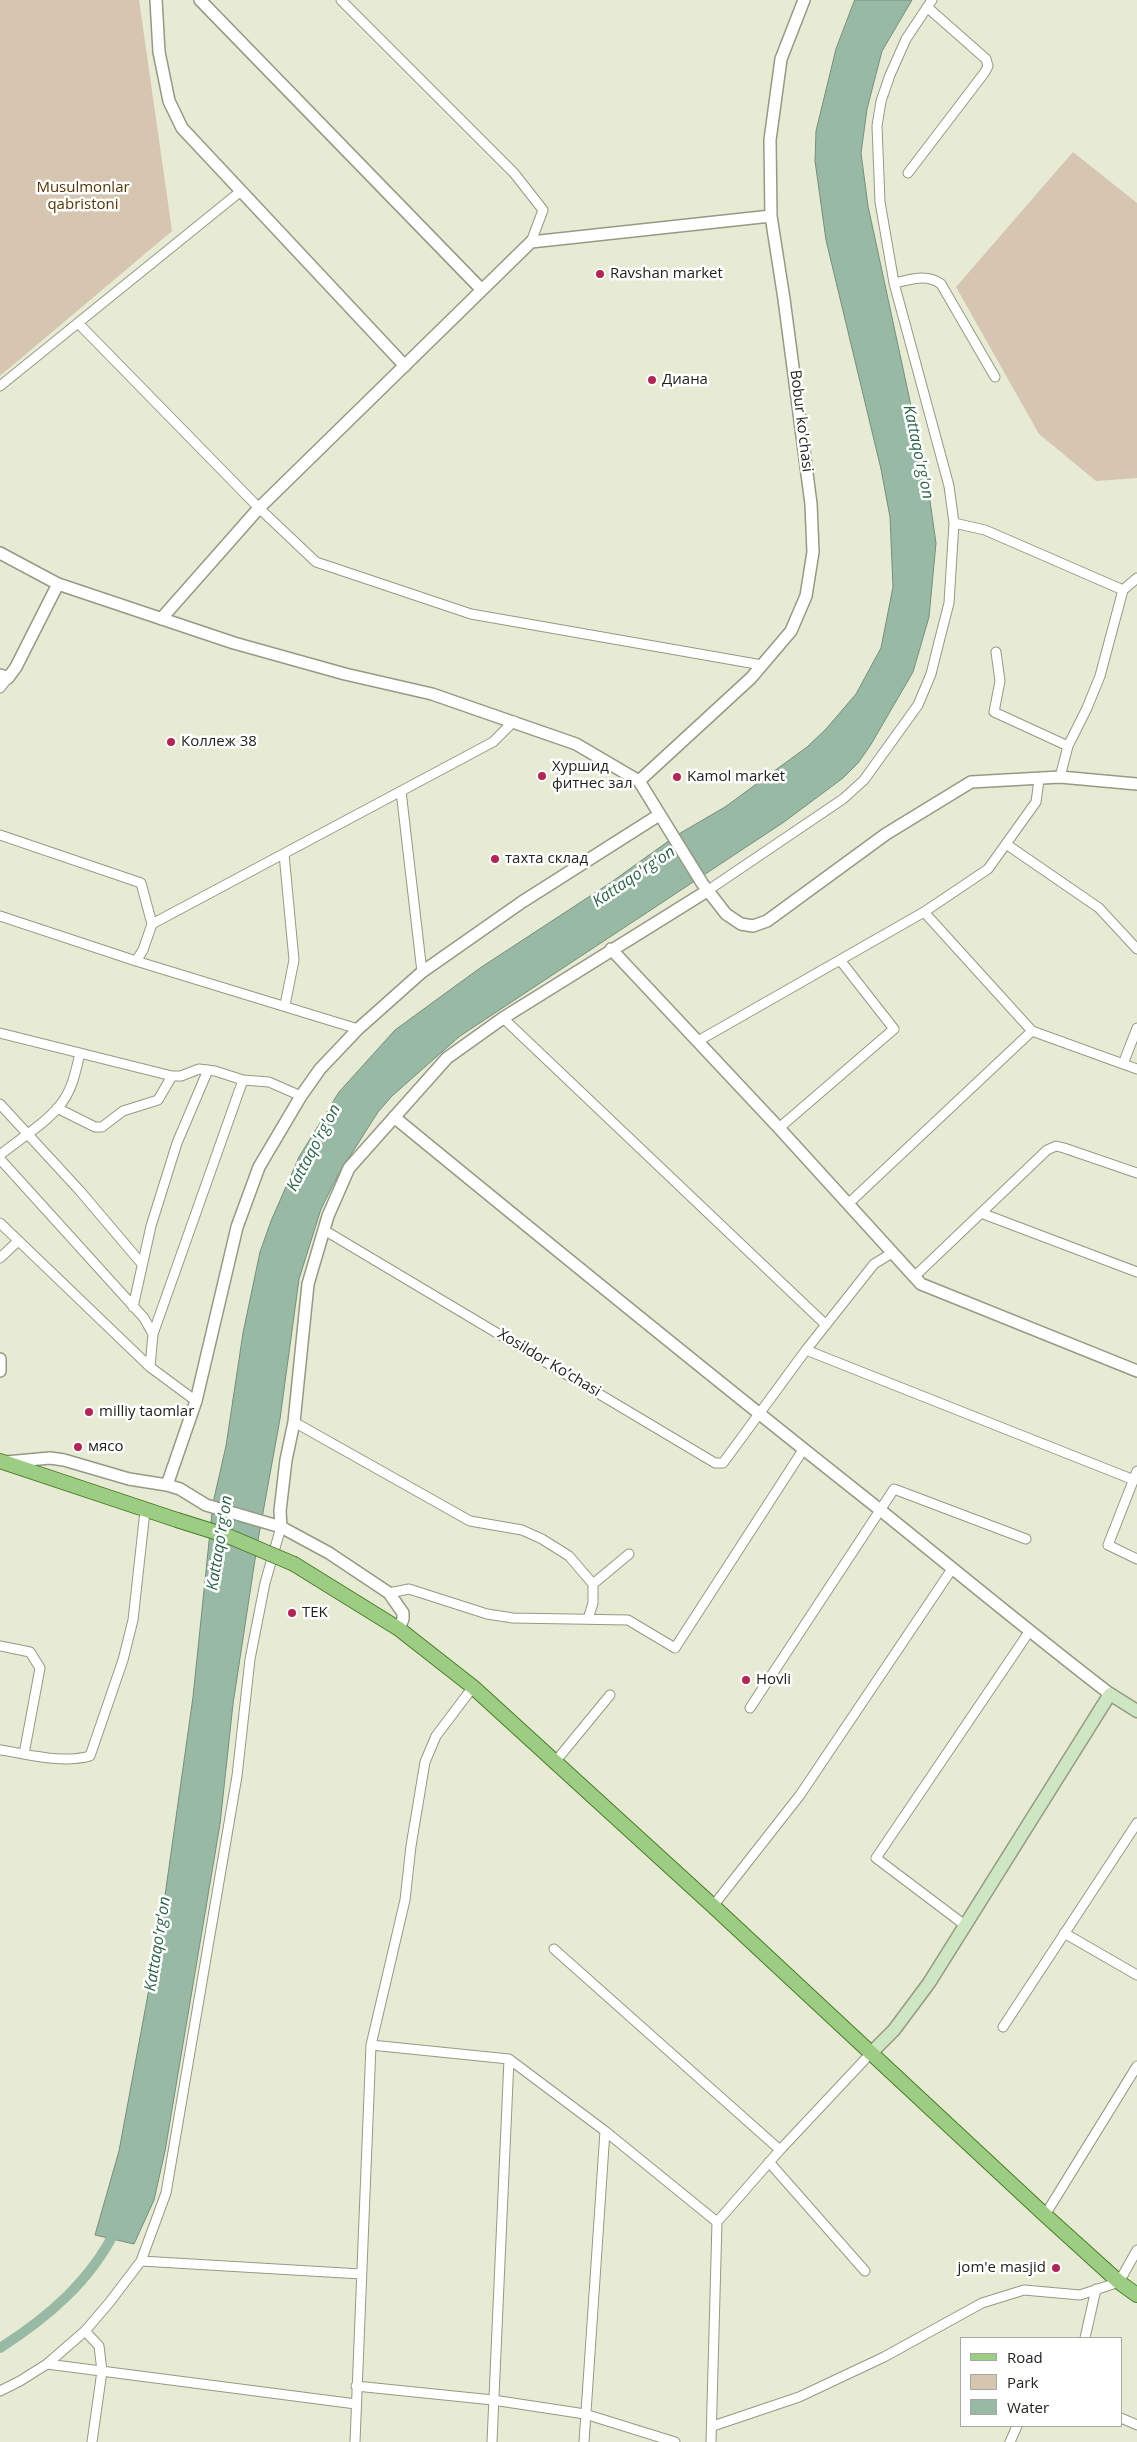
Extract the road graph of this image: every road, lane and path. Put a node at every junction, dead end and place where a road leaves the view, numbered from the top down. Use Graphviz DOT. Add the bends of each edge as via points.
graph roads {
  1 [pos="156,0"];
  2 [pos="200,0"];
  3 [pos="341,0"];
  4 [pos="804,0"];
  5 [pos="930,4"];
  6 [pos="908,173"];
  7 [pos="241,191"];
  8 [pos="771,216"];
  9 [pos="531,242"];
  10 [pos="894,283"];
  11 [pos="482,290"];
  12 [pos="78,324"];
  13 [pos="405,366"];
  14 [pos="995,377"];
  15 [pos="0,386"];
  16 [pos="259,508"];
  17 [pos="954,523"];
  18 [pos="0,554"];
  19 [pos="1137,578"];
  20 [pos="58,584"];
  21 [pos="1123,590"];
  22 [pos="162,619"];
  23 [pos="996,652"];
  24 [pos="762,665"];
  25 [pos="4,676"];
  26 [pos="0,688"];
  27 [pos="514,721"];
  28 [pos="1068,746"];
  29 [pos="1060,777"];
  30 [pos="1040,780"];
  31 [pos="638,781"];
  32 [pos="1137,784"];
  33 [pos="401,791"];
  34 [pos="659,815"];
  35 [pos="0,835"];
  36 [pos="1006,844"];
  37 [pos="284,854"];
  38 [pos="704,887"];
  39 [pos="924,912"];
  40 [pos="0,916"];
  41 [pos="152,924"];
  42 [pos="611,949"];
  43 [pos="1137,949"];
  44 [pos="840,960"];
  45 [pos="136,961"];
  46 [pos="422,972"];
  47 [pos="285,1005"];
  48 [pos="503,1018"];
  49 [pos="1137,1028"];
  50 [pos="358,1029"];
  51 [pos="1032,1031"];
  52 [pos="0,1033"];
  53 [pos="698,1041"];
  54 [pos="80,1053"];
  55 [pos="1123,1064"];
  56 [pos="1137,1069"];
  57 [pos="208,1070"];
  58 [pos="172,1076"];
  59 [pos="243,1080"];
  60 [pos="301,1096"];
  61 [pos="0,1104"];
  62 [pos="57,1108"];
  63 [pos="394,1117"];
  64 [pos="779,1128"];
  65 [pos="26,1133"];
  66 [pos="0,1155"];
  67 [pos="0,1159"];
  68 [pos="1137,1174"];
  69 [pos="848,1204"];
  70 [pos="981,1213"];
  71 [pos="0,1223"];
  72 [pos="324,1230"];
  73 [pos="17,1242"];
  74 [pos="892,1252"];
  75 [pos="0,1258"];
  76 [pos="142,1264"];
  77 [pos="1137,1272"];
  78 [pos="914,1277"];
  79 [pos="133,1307"];
  80 [pos="826,1325"];
  81 [pos="153,1334"];
  82 [pos="806,1350"];
  83 [pos="0,1359"];
  84 [pos="150,1367"];
  85 [pos="0,1371"];
  86 [pos="1137,1371"];
  87 [pos="196,1401"];
  88 [pos="760,1416"];
  89 [pos="294,1422"];
  90 [pos="804,1450"];
  91 [pos="2,1461"];
  92 [pos="1135,1476"];
  93 [pos="167,1485"];
  94 [pos="145,1511"];
  95 [pos="881,1511"];
  96 [pos="276,1525"];
  97 [pos="1026,1539"];
  98 [pos="629,1554"];
  99 [pos="1137,1559"];
  100 [pos="952,1569"];
  101 [pos="593,1584"];
  102 [pos="390,1593"];
  103 [pos="588,1618"];
  104 [pos="398,1629"];
  105 [pos="1029,1632"];
  106 [pos="0,1646"];
  107 [pos="473,1687"];
  108 [pos="610,1694"];
  109 [pos="1110,1694"];
  110 [pos="750,1708"];
  111 [pos="1137,1711"];
  112 [pos="0,1750"];
  113 [pos="24,1754"];
  114 [pos="556,1762"];
  115 [pos="1137,1822"];
  116 [pos="713,1906"];
  117 [pos="966,1926"];
  118 [pos="1064,1933"];
  119 [pos="554,1948"];
  120 [pos="1137,1976"];
  121 [pos="1003,2027"];
  122 [pos="371,2045"];
  123 [pos="871,2054"];
  124 [pos="509,2059"];
  125 [pos="1137,2066"];
  126 [pos="605,2131"];
  127 [pos="780,2150"];
  128 [pos="769,2162"];
  129 [pos="1045,2215"];
  130 [pos="717,2222"];
  131 [pos="1137,2250"];
  132 [pos="141,2261"];
  133 [pos="865,2271"];
  134 [pos="361,2274"];
  135 [pos="1119,2282"];
  136 [pos="1096,2289"];
  137 [pos="1137,2295"];
  138 [pos="85,2331"];
  139 [pos="1084,2337"];
  140 [pos="47,2364"];
  141 [pos="102,2371"];
  142 [pos="356,2386"];
  143 [pos="0,2390"];
  144 [pos="493,2400"];
  145 [pos="356,2404"];
  146 [pos="585,2414"];
  147 [pos="1122,2418"];
  148 [pos="1137,2425"];
  149 [pos="713,2426"];
  150 [pos="1017,2427"];
  151 [pos="92,2442"];
  152 [pos="355,2442"];
  153 [pos="492,2442"];
  154 [pos="584,2442"];
  155 [pos="675,2442"];
  156 [pos="711,2442"];
  157 [pos="1010,2442"];
  1 -- 7 [label="street" via="159,52 169,101 182,128"];
  2 -- 11 [label="street"];
  3 -- 9 [label="street" via="514,173 542,210"];
  4 -- 8 [label="street, Bobur ko'chasi" via="781,59 770,140"];
  5 -- 6 [label="street" via="986,59 988,66"];
  5 -- 10 [label="street" via="906,39 890,75 877,126 880,202"];
  7 -- 12 [label="street"];
  7 -- 13 [label="street"];
  8 -- 9 [label="street"];
  8 -- 24 [label="street, Bobur ko'chasi" via="811,504 812,552 806,596 791,631"];
  9 -- 11 [label="street"];
  10 -- 14 [label="street" via="933,278 940,284"];
  10 -- 17 [label="street" via="950,486"];
  11 -- 13 [label="street"];
  12 -- 15 [label="street"];
  12 -- 16 [label="street"];
  13 -- 16 [label="street"];
  16 -- 22 [label="street"];
  16 -- 24 [label="street" via="316,562 471,614"];
  17 -- 21 [label="street" via="985,530"];
  17 -- 38 [label="street" via="949,603 931,674 918,705 864,780 836,804"];
  18 -- 20 [label="street"];
  19 -- 21 [label="street"];
  20 -- 22 [label="street"];
  20 -- 25 [label="street" via="16,668"];
  21 -- 28 [label="street" via="1100,676"];
  22 -- 27 [label="street" via="234,643 432,694"];
  23 -- 28 [label="street" via="1000,681 994,712"];
  24 -- 31 [label="street, Bobur ko'chasi"];
  25 -- 26 [label="street"];
  27 -- 31 [label="street" via="576,744"];
  27 -- 33 [label="street" via="493,742"];
  28 -- 29 [label="street"];
  29 -- 30 [label="street"];
  29 -- 32 [label="street"];
  30 -- 36 [label="street" via="1036,802"];
  30 -- 38 [label="street" via="972,782 886,834 767,922 753,926 741,924 726,914"];
  31 -- 34 [label="street"];
  33 -- 37 [label="street"];
  33 -- 46 [label="street"];
  34 -- 38 [label="street"];
  34 -- 46 [label="street" via="522,902"];
  35 -- 41 [label="street" via="141,883"];
  36 -- 39 [label="street" via="988,869"];
  36 -- 43 [label="street" via="1099,908"];
  37 -- 41 [label="street"];
  37 -- 47 [label="street" via="294,960"];
  38 -- 42 [label="street"];
  39 -- 44 [label="street"];
  39 -- 51 [label="street"];
  40 -- 45 [label="street"];
  41 -- 45 [label="street"];
  42 -- 48 [label="street"];
  42 -- 53 [label="street"];
  44 -- 53 [label="street"];
  44 -- 64 [label="street" via="894,1029"];
  45 -- 47 [label="street"];
  46 -- 50 [label="street"];
  47 -- 50 [label="street"];
  48 -- 63 [label="street" via="447,1058"];
  48 -- 80 [label="street"];
  49 -- 55 [label="street"];
  50 -- 60 [label="street" via="320,1069"];
  51 -- 55 [label="street"];
  51 -- 69 [label="street"];
  52 -- 54 [label="street"];
  53 -- 64 [label="street"];
  54 -- 58 [label="street"];
  54 -- 62 [label="street" via="72,1085"];
  55 -- 56 [label="street"];
  57 -- 58 [label="street"];
  57 -- 59 [label="street"];
  57 -- 76 [label="street" via="177,1143"];
  58 -- 62 [label="street" via="158,1100 123,1111 102,1127 95,1127"];
  59 -- 60 [label="street" via="269,1082"];
  59 -- 81 [label="street"];
  60 -- 87 [label="street" via="259,1167 237,1227"];
  61 -- 65 [label="street"];
  62 -- 65 [label="street"];
  63 -- 72 [label="street" via="350,1168"];
  63 -- 88 [label="street"];
  64 -- 69 [label="street"];
  65 -- 66 [label="street"];
  65 -- 76 [label="street"];
  67 -- 79 [label="street"];
  68 -- 70 [label="street" via="1056,1146 1047,1150"];
  69 -- 74 [label="street"];
  70 -- 77 [label="street"];
  70 -- 78 [label="street"];
  71 -- 73 [label="street"];
  72 -- 88 [label="street, Xosildor Ko’chasi" via="715,1463 723,1463"];
  72 -- 89 [label="street" via="308,1284"];
  73 -- 75 [label="street"];
  73 -- 84 [label="street"];
  74 -- 78 [label="street"];
  74 -- 80 [label="street" via="874,1264"];
  76 -- 79 [label="street"];
  78 -- 86 [label="street" via="921,1284"];
  79 -- 81 [label="street"];
  80 -- 82 [label="street"];
  81 -- 84 [label="street"];
  82 -- 88 [label="street"];
  82 -- 92 [label="street"];
  83 -- 85 [label="street"];
  84 -- 87 [label="street"];
  87 -- 93 [label="street"];
  88 -- 90 [label="street"];
  89 -- 96 [label="street"];
  89 -- 101 [label="street" via="470,1522 522,1530 542,1539 569,1556"];
  90 -- 95 [label="street"];
  90 -- 103 [label="street" via="675,1648 628,1620"];
  91 -- 93 [label="street" via="64,1460 129,1479"];
  91 -- 94 [label="main road"];
  92 -- 99 [label="street" via="1108,1545"];
  93 -- 96 [label="street" via="206,1505"];
  94 -- 104 [label="main road, bridge" via="228,1536 294,1564"];
  94 -- 113 [label="street" via="133,1620 123,1660 90,1756 78,1760"];
  95 -- 97 [label="street" via="894,1489"];
  95 -- 100 [label="street"];
  95 -- 110 [label="street"];
  96 -- 102 [label="street" via="329,1553"];
  96 -- 132 [label="street" via="250,1659 237,1776 166,2193"];
  98 -- 101 [label="street"];
  100 -- 105 [label="street"];
  100 -- 116 [label="street" via="800,1796"];
  101 -- 103 [label="street" via="593,1603"];
  102 -- 103 [label="street" via="409,1589 487,1614 512,1618"];
  102 -- 104 [label="street" via="403,1613 404,1619"];
  104 -- 107 [label="main road"];
  105 -- 109 [label="street"];
  105 -- 117 [label="street" via="876,1858"];
  106 -- 113 [label="street" via="30,1652 40,1668"];
  107 -- 114 [label="main road"];
  107 -- 122 [label="street" via="436,1736 425,1762 405,1900"];
  108 -- 114 [label="street"];
  109 -- 111 [label="main road"];
  109 -- 117 [label="main road"];
  112 -- 113 [label="street"];
  114 -- 116 [label="main road"];
  115 -- 118 [label="street"];
  116 -- 123 [label="main road"];
  117 -- 123 [label="main road" via="894,2030"];
  118 -- 120 [label="street"];
  118 -- 121 [label="street"];
  119 -- 127 [label="street"];
  122 -- 124 [label="street"];
  122 -- 134 [label="street"];
  123 -- 127 [label="street"];
  123 -- 129 [label="main road"];
  124 -- 126 [label="street"];
  124 -- 144 [label="street"];
  125 -- 129 [label="street"];
  126 -- 130 [label="street"];
  126 -- 146 [label="street"];
  127 -- 128 [label="street"];
  128 -- 130 [label="street"];
  128 -- 133 [label="street"];
  129 -- 135 [label="main road"];
  130 -- 149 [label="street"];
  131 -- 135 [label="street"];
  132 -- 134 [label="street"];
  132 -- 138 [label="street"];
  134 -- 142 [label="street"];
  135 -- 136 [label="street"];
  135 -- 137 [label="main road"];
  136 -- 139 [label="street"];
  136 -- 149 [label="street" via="1080,2295 1024,2290 982,2303 884,2357 798,2397"];
  138 -- 140 [label="street"];
  138 -- 141 [label="street" via="99,2346"];
  140 -- 141 [label="street"];
  140 -- 143 [label="street"];
  141 -- 145 [label="street"];
  141 -- 151 [label="street"];
  142 -- 144 [label="street"];
  142 -- 145 [label="street"];
  144 -- 146 [label="street"];
  144 -- 153 [label="street"];
  145 -- 152 [label="street"];
  146 -- 154 [label="street"];
  146 -- 155 [label="street"];
  147 -- 148 [label="street"];
  149 -- 156 [label="street"];
  150 -- 157 [label="street"];
}
